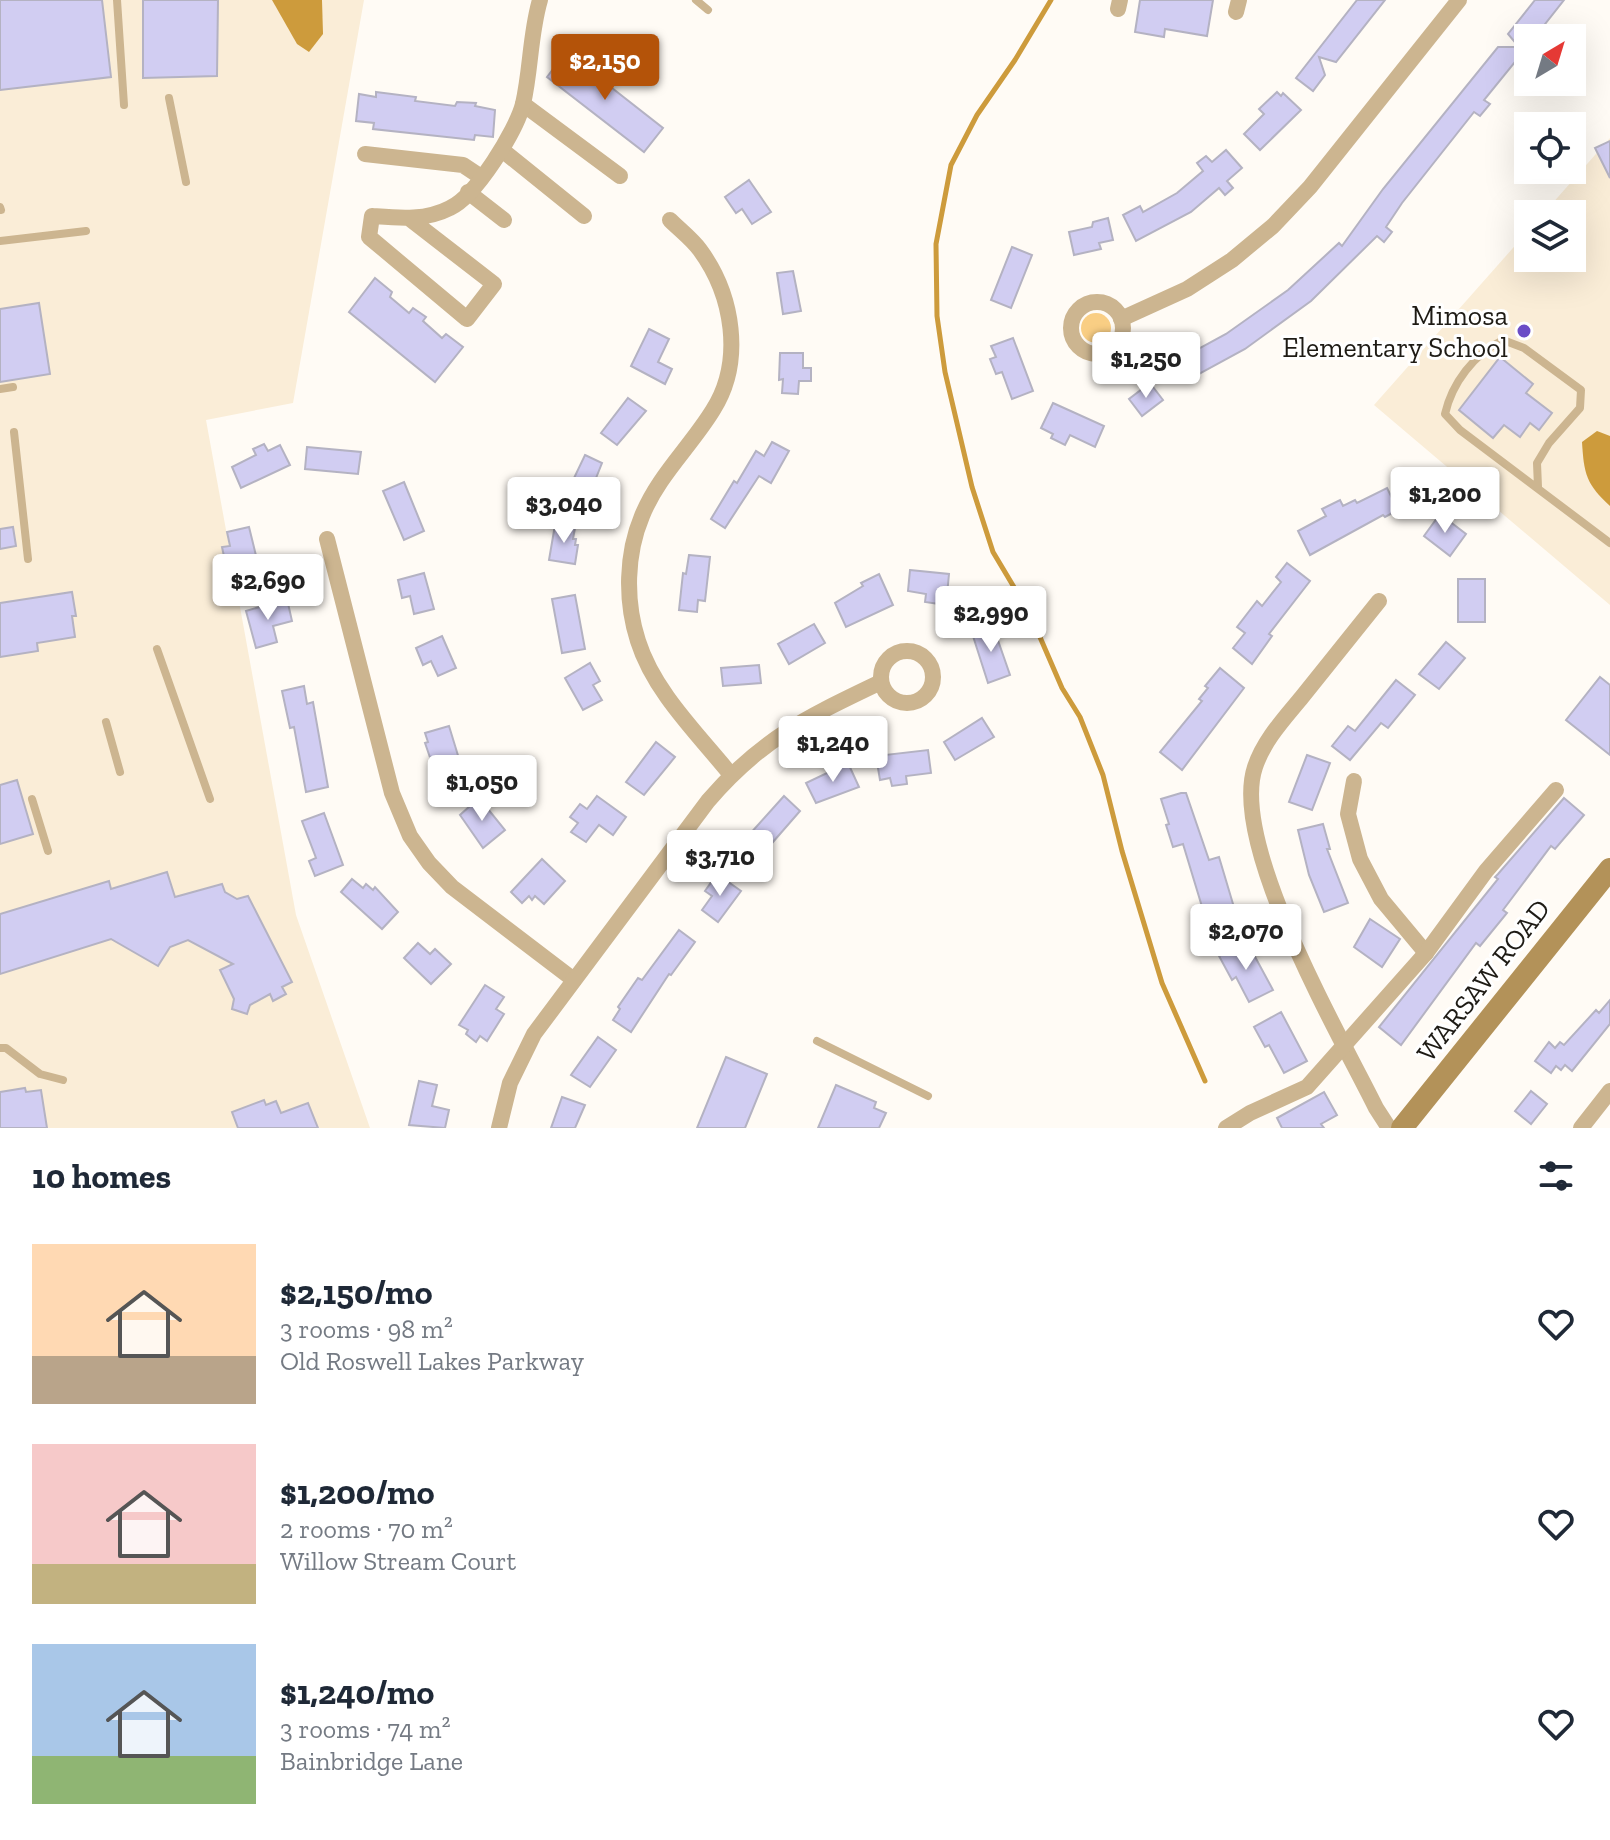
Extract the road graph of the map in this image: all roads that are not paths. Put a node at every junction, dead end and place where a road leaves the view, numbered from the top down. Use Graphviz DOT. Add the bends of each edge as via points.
graph roads {
  1 [pos="117,0"];
  2 [pos="540,0"];
  3 [pos="696,0"];
  4 [pos="1459,0"];
  5 [pos="708,10"];
  6 [pos="169,98"];
  7 [pos="523,104"];
  8 [pos="124,105"];
  9 [pos="502,150"];
  10 [pos="365,154"];
  11 [pos="620,176"];
  12 [pos="481,177"];
  13 [pos="186,182"];
  14 [pos="468,192"];
  15 [pos="584,216"];
  16 [pos="410,219"];
  17 [pos="504,220"];
  18 [pos="670,220"];
  19 [pos="86,231"];
  20 [pos="0,241"];
  21 [pos="1121,319"];
  22 [pos="13,387"];
  23 [pos="0,389"];
  24 [pos="14,432"];
  25 [pos="1538,487"];
  26 [pos="327,539"];
  27 [pos="1610,543"];
  28 [pos="28,559"];
  29 [pos="1379,601"];
  30 [pos="157,649"];
  31 [pos="881,682"];
  32 [pos="106,722"];
  33 [pos="120,772"];
  34 [pos="731,775"];
  35 [pos="1354,781"];
  36 [pos="1556,790"];
  37 [pos="32,799"];
  38 [pos="210,799"];
  39 [pos="48,851"];
  40 [pos="1610,869"];
  41 [pos="1426,953"];
  42 [pos="574,980"];
  43 [pos="817,1041"];
  44 [pos="1344,1044"];
  45 [pos="0,1048"];
  46 [pos="63,1080"];
  47 [pos="1610,1091"];
  48 [pos="928,1096"];
  49 [pos="499,1128"];
  50 [pos="1226,1128"];
  51 [pos="1389,1128"];
  52 [pos="1402,1128"];
  53 [pos="1581,1128"];
  1 -- 8 [label="lane"];
  2 -- 7 [label="street"];
  3 -- 5 [label="lane"];
  4 -- 21 [label="street" via="1273,226 1187,289"];
  6 -- 13 [label="lane"];
  7 -- 9 [label="street"];
  7 -- 11 [label="street"];
  9 -- 12 [label="street"];
  9 -- 15 [label="street"];
  10 -- 12 [label="street" via="463,165"];
  12 -- 14 [label="street"];
  14 -- 16 [label="street" via="450,209"];
  14 -- 17 [label="street"];
  16 -- 16 [label="street" via="372,216 369,237 467,319 494,284"];
  18 -- 34 [label="street" via="699,249 719,281 730,317 732,355 715,409 660,482 643,514 630,559 629,602 653,675"];
  19 -- 20 [label="lane"];
  22 -- 23 [label="lane"];
  24 -- 28 [label="lane"];
  25 -- 25 [label="lane" via="1537,463 1580,408 1581,390 1524,348 1503,340 1484,349 1450,392 1445,414"];
  25 -- 27 [label="lane"];
  26 -- 42 [label="street" via="392,793 410,836 452,887"];
  29 -- 44 [label="street" via="1267,741 1254,769 1250,801 1280,913"];
  30 -- 38 [label="lane"];
  31 -- 34 [label="street" via="796,724"];
  32 -- 33 [label="lane"];
  34 -- 42 [label="street"];
  35 -- 41 [label="street" via="1348,814 1360,859 1381,899"];
  36 -- 41 [label="street" via="1486,871"];
  37 -- 39 [label="lane"];
  40 -- 52 [label="street, WARSAW ROAD"];
  41 -- 44 [label="street"];
  42 -- 49 [label="street" via="521,1058"];
  43 -- 48 [label="lane"];
  44 -- 50 [label="street" via="1307,1087"];
  44 -- 51 [label="street"];
  45 -- 46 [label="lane" via="40,1074"];
  47 -- 53 [label="street"];
}
